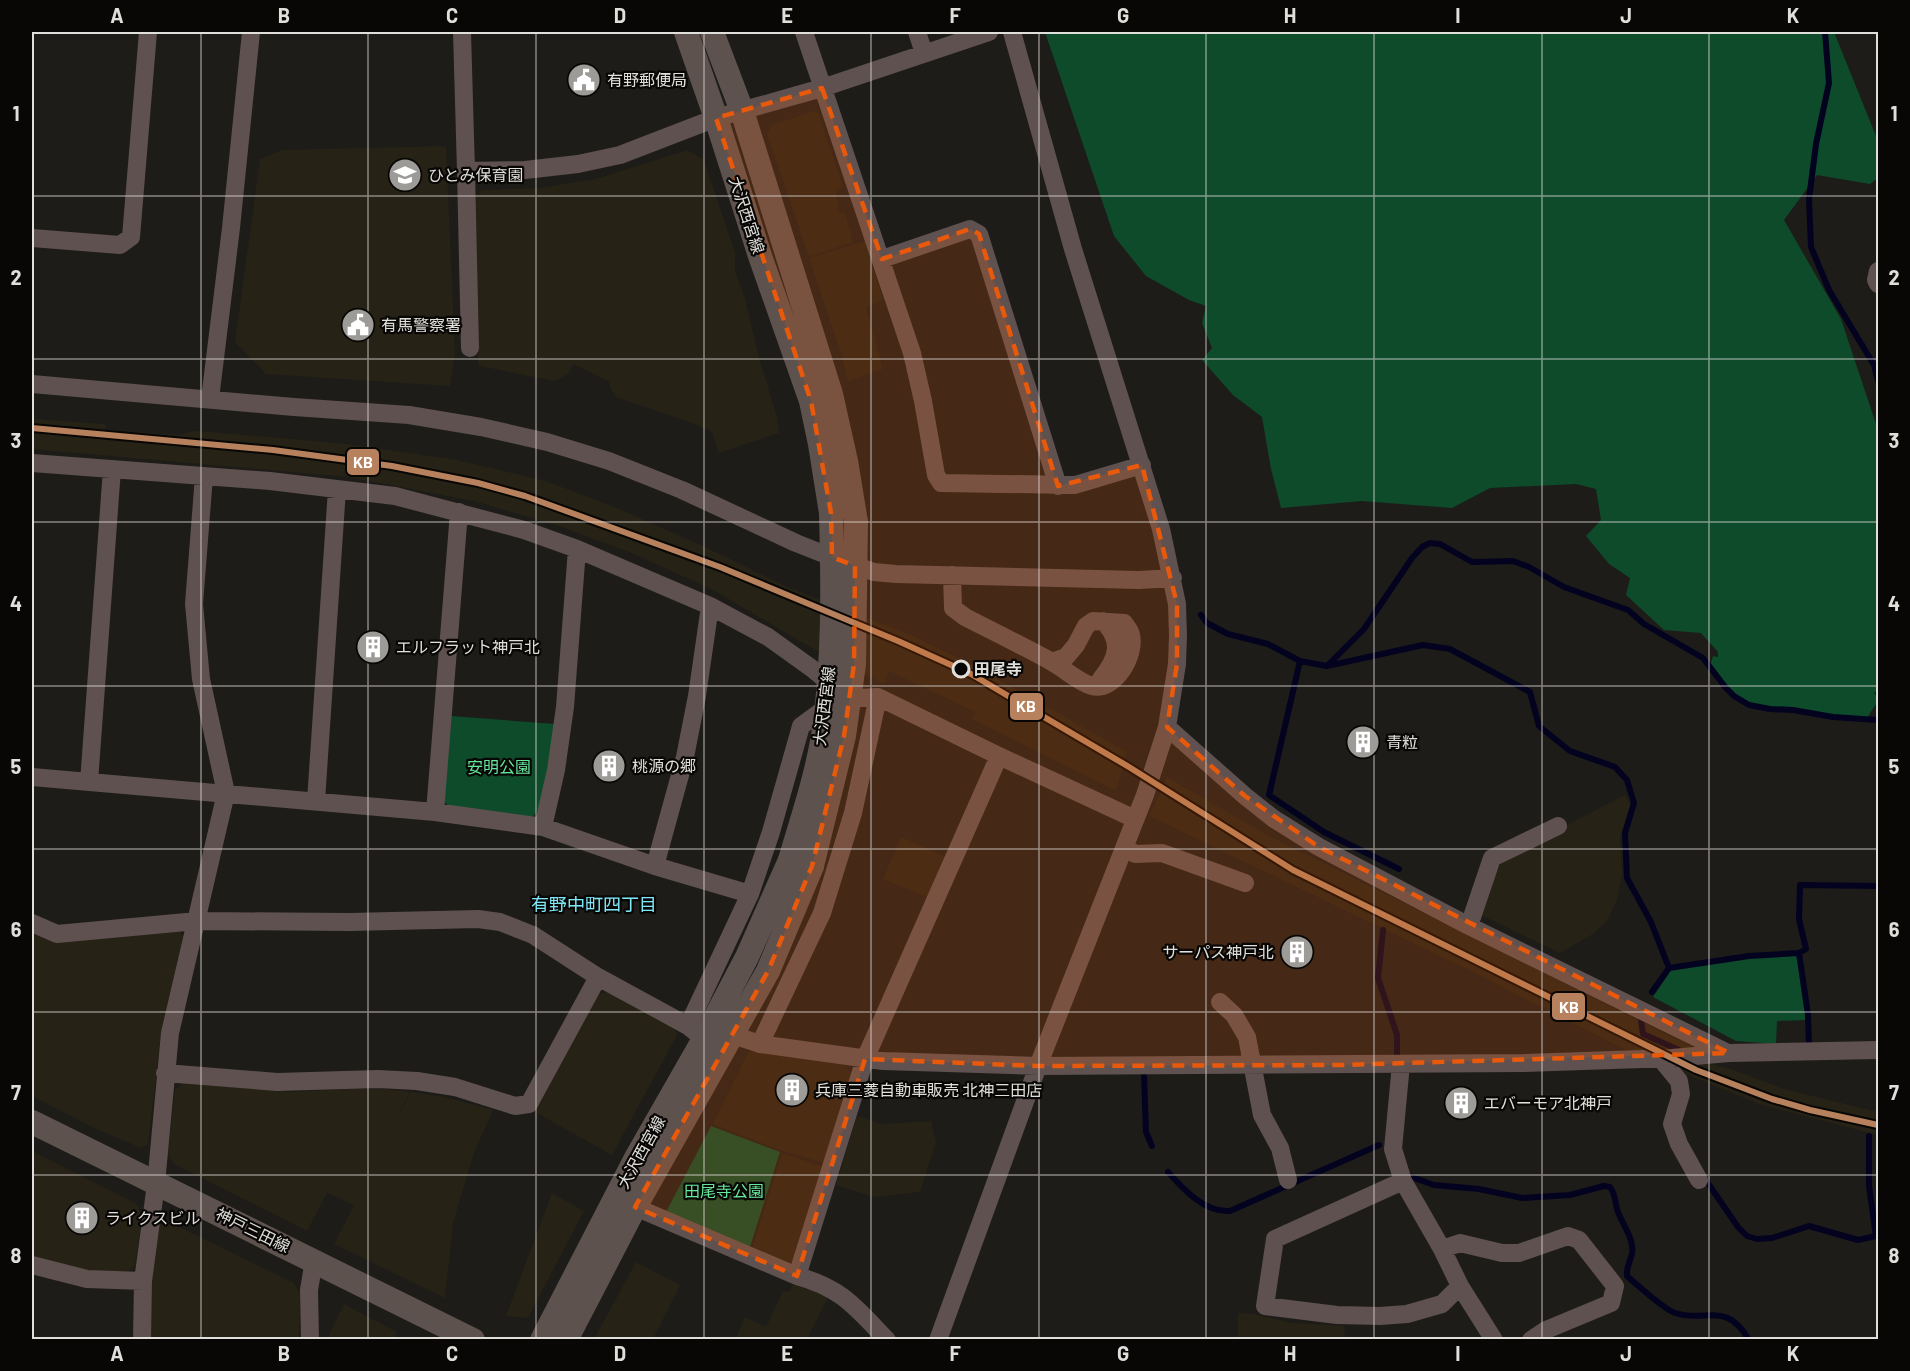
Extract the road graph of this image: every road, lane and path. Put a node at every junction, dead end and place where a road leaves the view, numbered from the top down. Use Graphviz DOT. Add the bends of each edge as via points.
graph roads {
  1 [pos="147,32"];
  2 [pos="251,32"];
  3 [pos="462,32"];
  4 [pos="686,32"];
  5 [pos="712,32"];
  6 [pos="804,32"];
  7 [pos="917,32"];
  8 [pos="989,32"];
  9 [pos="1012,32"];
  10 [pos="924,53"];
  11 [pos="822,88"];
  12 [pos="742,111"];
  13 [pos="716,118"];
  14 [pos="466,171"];
  15 [pos="32,238"];
  16 [pos="882,259"];
  17 [pos="1878,271"];
  18 [pos="1878,284"];
  19 [pos="470,348"];
  20 [pos="32,384"];
  21 [pos="210,399"];
  22 [pos="32,463"];
  23 [pos="1142,465"];
  24 [pos="112,469"];
  25 [pos="204,476"];
  26 [pos="1058,486"];
  27 [pos="337,489"];
  28 [pos="459,512"];
  29 [pos="577,549"];
  30 [pos="952,575"];
  31 [pos="1173,578"];
  32 [pos="710,606"];
  33 [pos="1052,662"];
  34 [pos="878,698"];
  35 [pos="838,699"];
  36 [pos="1167,727"];
  37 [pos="999,756"];
  38 [pos="32,777"];
  39 [pos="89,782"];
  40 [pos="226,793"];
  41 [pos="316,801"];
  42 [pos="435,812"];
  43 [pos="1135,819"];
  44 [pos="1558,826"];
  45 [pos="543,827"];
  46 [pos="1125,847"];
  47 [pos="801,863"];
  48 [pos="655,866"];
  49 [pos="1245,883"];
  50 [pos="750,894"];
  51 [pos="197,921"];
  52 [pos="32,923"];
  53 [pos="1469,926"];
  54 [pos="598,977"];
  55 [pos="1220,1002"];
  56 [pos="696,1033"];
  57 [pos="733,1035"];
  58 [pos="760,1044"];
  59 [pos="1878,1050"];
  60 [pos="1729,1053"];
  61 [pos="865,1059"];
  62 [pos="1661,1059"];
  63 [pos="1401,1064"];
  64 [pos="1253,1065"];
  65 [pos="1038,1066"];
  66 [pos="165,1073"];
  67 [pos="32,1122"];
  68 [pos="1288,1180"];
  69 [pos="1699,1180"];
  70 [pos="1403,1181"];
  71 [pos="156,1184"];
  72 [pos="635,1208"];
  73 [pos="1442,1249"];
  74 [pos="314,1260"];
  75 [pos="32,1265"];
  76 [pos="797,1276"];
  77 [pos="143,1281"];
  78 [pos="1460,1286"];
  79 [pos="142,1340"];
  80 [pos="310,1340"];
  81 [pos="473,1340"];
  82 [pos="542,1340"];
  83 [pos="566,1340"];
  84 [pos="887,1340"];
  85 [pos="938,1340"];
  86 [pos="1494,1340"];
  87 [pos="1531,1340"];
  1 -- 15 [label="street" via="131,237 120,245"];
  2 -- 21 [label="street"];
  3 -- 14 [label="street"];
  4 -- 13 [label="main road, 大沢西宮線"];
  5 -- 12 [label="main road, 大沢西宮線"];
  6 -- 11 [label="street"];
  7 -- 10 [label="street"];
  8 -- 10 [label="street"];
  9 -- 23 [label="street" via="1073,249"];
  10 -- 11 [label="street"];
  11 -- 12 [label="street"];
  11 -- 16 [label="street"];
  12 -- 13 [label="street"];
  12 -- 47 [label="main road, 大沢西宮線, bridge" via="831,394 856,522 854,664 844,736"];
  13 -- 14 [label="street" via="620,155 578,164"];
  13 -- 47 [label="main road, 大沢西宮線, bridge" via="810,401 831,513 828,683 822,737 806,806"];
  14 -- 19 [label="street"];
  16 -- 26 [label="street" via="912,353 936,475 941,483"];
  16 -- 26 [label="street" via="970,229 979,234"];
  17 -- 18 [label="street"];
  20 -- 21 [label="street"];
  21 -- 30 [label="street" via="409,415 547,442 662,482 796,543 874,572"];
  22 -- 24 [label="street"];
  23 -- 26 [label="street"];
  23 -- 31 [label="street"];
  24 -- 25 [label="street"];
  24 -- 39 [label="street"];
  25 -- 27 [label="street"];
  25 -- 40 [label="street" via="194,604 201,679"];
  27 -- 28 [label="street" via="395,496"];
  27 -- 41 [label="street"];
  28 -- 29 [label="street"];
  28 -- 42 [label="street"];
  29 -- 32 [label="street"];
  29 -- 45 [label="street" via="565,707"];
  30 -- 31 [label="street"];
  30 -- 33 [label="street" via="953,608"];
  31 -- 36 [label="street" via="1178,636"];
  32 -- 35 [label="street" via="768,637 814,670"];
  32 -- 48 [label="street" via="685,757"];
  33 -- 33 [label="street" via="1066,657 1086,626 1094,621 1124,623 1131,632 1132,646 1125,664 1111,682 1101,687 1089,685"];
  34 -- 35 [label="street"];
  34 -- 37 [label="street"];
  34 -- 58 [label="street" via="853,813 822,913"];
  35 -- 50 [label="street" via="801,726"];
  36 -- 43 [label="street"];
  36 -- 53 [label="street" via="1274,819"];
  37 -- 43 [label="street"];
  37 -- 61 [label="street"];
  38 -- 39 [label="street"];
  39 -- 40 [label="street"];
  40 -- 41 [label="street"];
  40 -- 51 [label="street"];
  41 -- 42 [label="street"];
  42 -- 45 [label="street"];
  43 -- 46 [label="street"];
  44 -- 53 [label="street" via="1492,858"];
  45 -- 48 [label="street"];
  46 -- 49 [label="street" via="1135,854 1161,853"];
  46 -- 65 [label="street"];
  47 -- 56 [label="main road, 大沢西宮線" via="747,957"];
  47 -- 57 [label="main road, 大沢西宮線" via="768,970"];
  48 -- 50 [label="street"];
  50 -- 56 [label="street"];
  51 -- 52 [label="street" via="57,934"];
  51 -- 54 [label="street" via="500,922 533,935"];
  51 -- 66 [label="street" via="170,1034"];
  53 -- 60 [label="street"];
  54 -- 56 [label="street"];
  54 -- 66 [label="street" via="529,1104 515,1106 455,1087 417,1081 277,1082"];
  55 -- 64 [label="street" via="1234,1015 1247,1037"];
  56 -- 82 [label="main road, 大沢西宮線"];
  57 -- 58 [label="street"];
  57 -- 72 [label="main road, 大沢西宮線"];
  58 -- 61 [label="street"];
  59 -- 60 [label="street"];
  60 -- 62 [label="street"];
  61 -- 65 [label="street"];
  61 -- 76 [label="street"];
  62 -- 63 [label="street"];
  62 -- 69 [label="street" via="1679,1081 1681,1094 1672,1124"];
  63 -- 64 [label="street"];
  63 -- 70 [label="street" via="1393,1149"];
  64 -- 65 [label="street"];
  64 -- 68 [label="street" via="1262,1115 1281,1148"];
  65 -- 85 [label="street"];
  66 -- 71 [label="street"];
  67 -- 71 [label="main road, 神戸三田線"];
  70 -- 73 [label="street"];
  70 -- 78 [label="street" via="1275,1239 1265,1306 1337,1315 1407,1314 1442,1304"];
  71 -- 74 [label="main road, 神戸三田線"];
  71 -- 77 [label="street"];
  72 -- 76 [label="street"];
  72 -- 83 [label="main road, 大沢西宮線"];
  73 -- 78 [label="street"];
  73 -- 87 [label="street" via="1460,1243 1519,1253 1568,1236 1578,1240 1615,1286 1611,1303"];
  74 -- 80 [label="street" via="309,1290"];
  74 -- 81 [label="main road, 神戸三田線"];
  75 -- 77 [label="street" via="87,1279"];
  76 -- 84 [label="street" via="818,1281 841,1295"];
  77 -- 79 [label="street"];
  78 -- 86 [label="street"];
}
